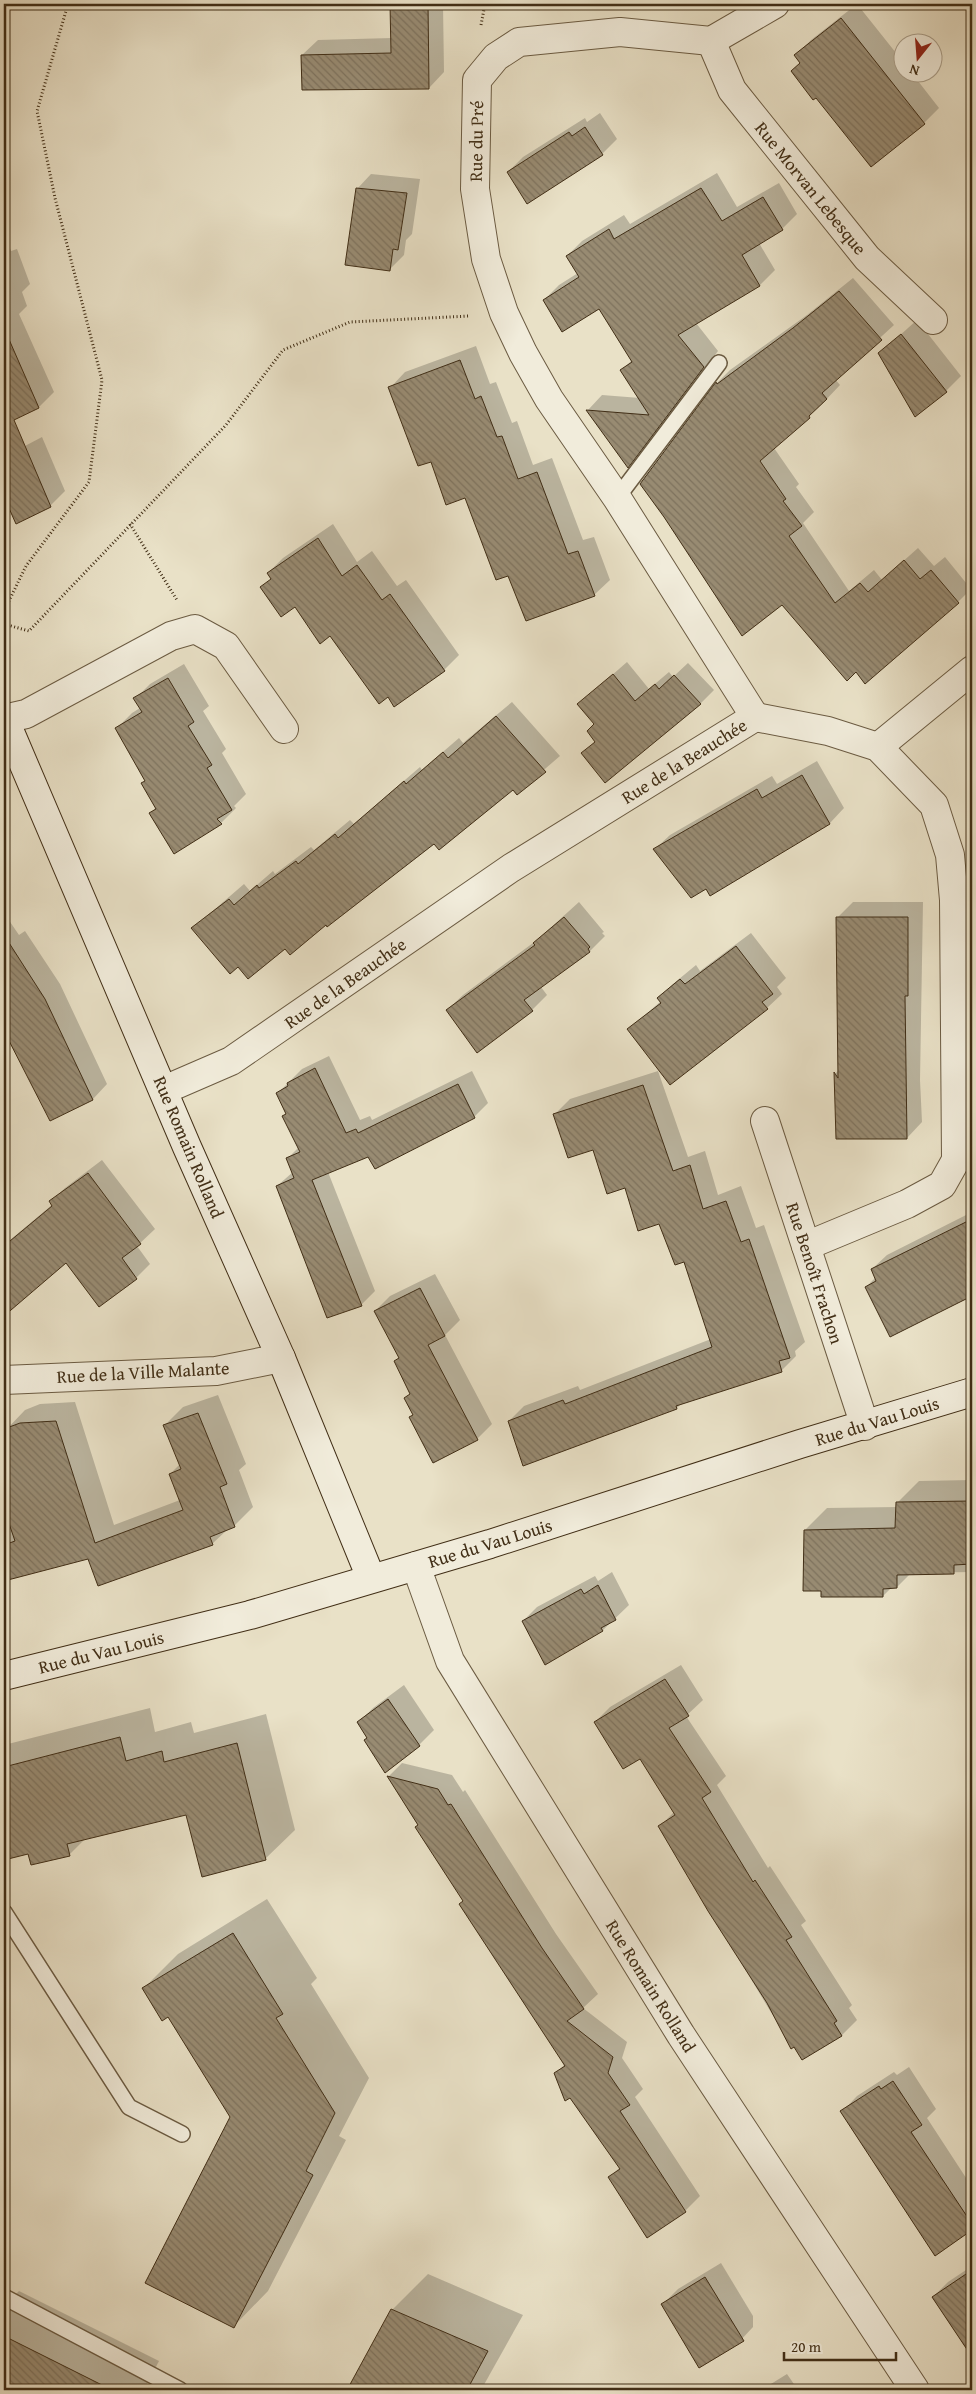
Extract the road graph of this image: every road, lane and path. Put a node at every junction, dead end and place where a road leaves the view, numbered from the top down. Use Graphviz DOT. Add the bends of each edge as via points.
graph roads {
  1 [pos="68,4"];
  2 [pos="775,4"];
  3 [pos="711,41"];
  4 [pos="486,259"];
  5 [pos="504,313"];
  6 [pos="933,320"];
  7 [pos="719,363"];
  8 [pos="617,498"];
  9 [pos="130,524"];
  10 [pos="4,611"];
  11 [pos="4,624"];
  12 [pos="194,629"];
  13 [pos="972,670"];
  14 [pos="754,717"];
  15 [pos="4,718"];
  16 [pos="284,729"];
  17 [pos="878,747"];
  18 [pos="164,1090"];
  19 [pos="765,1121"];
  20 [pos="806,1246"];
  21 [pos="281,1358"];
  22 [pos="4,1380"];
  23 [pos="972,1392"];
  24 [pos="865,1426"];
  25 [pos="416,1566"];
  26 [pos="371,1578"];
  27 [pos="4,1676"];
  28 [pos="4,1912"];
  29 [pos="182,2134"];
  30 [pos="4,2298"];
  31 [pos="180,2390"];
  32 [pos="915,2390"];
  1 -- 10 [label="path" via="37,111 55,198 102,380 89,482 26,566"];
  2 -- 3 [label="street"];
  3 -- 4 [label="street, Rue du Pré" via="620,32 520,42 496,57 477,80 475,189"];
  3 -- 6 [label="street, Rue Morvan Lebesque" via="732,90 867,258"];
  4 -- 5 [label="street, Rue de la Beauchée"];
  5 -- 8 [label="street, Rue de la Beauchée" via="550,399"];
  5 -- 9 [label="path" via="350,322 283,350 226,425"];
  7 -- 8 [label="lane"];
  8 -- 14 [label="street, Rue de la Beauchée"];
  9 -- 11 [label="path" via="29,630"];
  9 -- 12 [label="path"];
  12 -- 15 [label="street" via="171,636 26,714"];
  12 -- 16 [label="street" via="226,646"];
  13 -- 17 [label="street"];
  14 -- 17 [label="street" via="828,731"];
  14 -- 18 [label="street, Rue de la Beauchée" via="511,868 231,1061"];
  15 -- 18 [label="street, Rue Romain Rolland"];
  17 -- 20 [label="street" via="934,805 950,855 954,900 956,1160 942,1186"];
  18 -- 21 [label="street, Rue Romain Rolland"];
  19 -- 20 [label="street, Rue Benoît Frachon"];
  20 -- 24 [label="street, Rue Benoît Frachon"];
  21 -- 22 [label="street, Rue de la Ville Malante" via="216,1371"];
  21 -- 26 [label="street, Rue Romain Rolland"];
  23 -- 24 [label="street, Rue du Vau Louis"];
  24 -- 25 [label="street, Rue du Vau Louis"];
  25 -- 26 [label="street, Rue du Vau Louis"];
  25 -- 32 [label="street, Rue Romain Rolland" via="450,1661 681,2035"];
  26 -- 27 [label="street, Rue du Vau Louis" via="250,1615"];
  28 -- 29 [label="lane" via="129,2108"];
  30 -- 31 [label="lane"];
}
